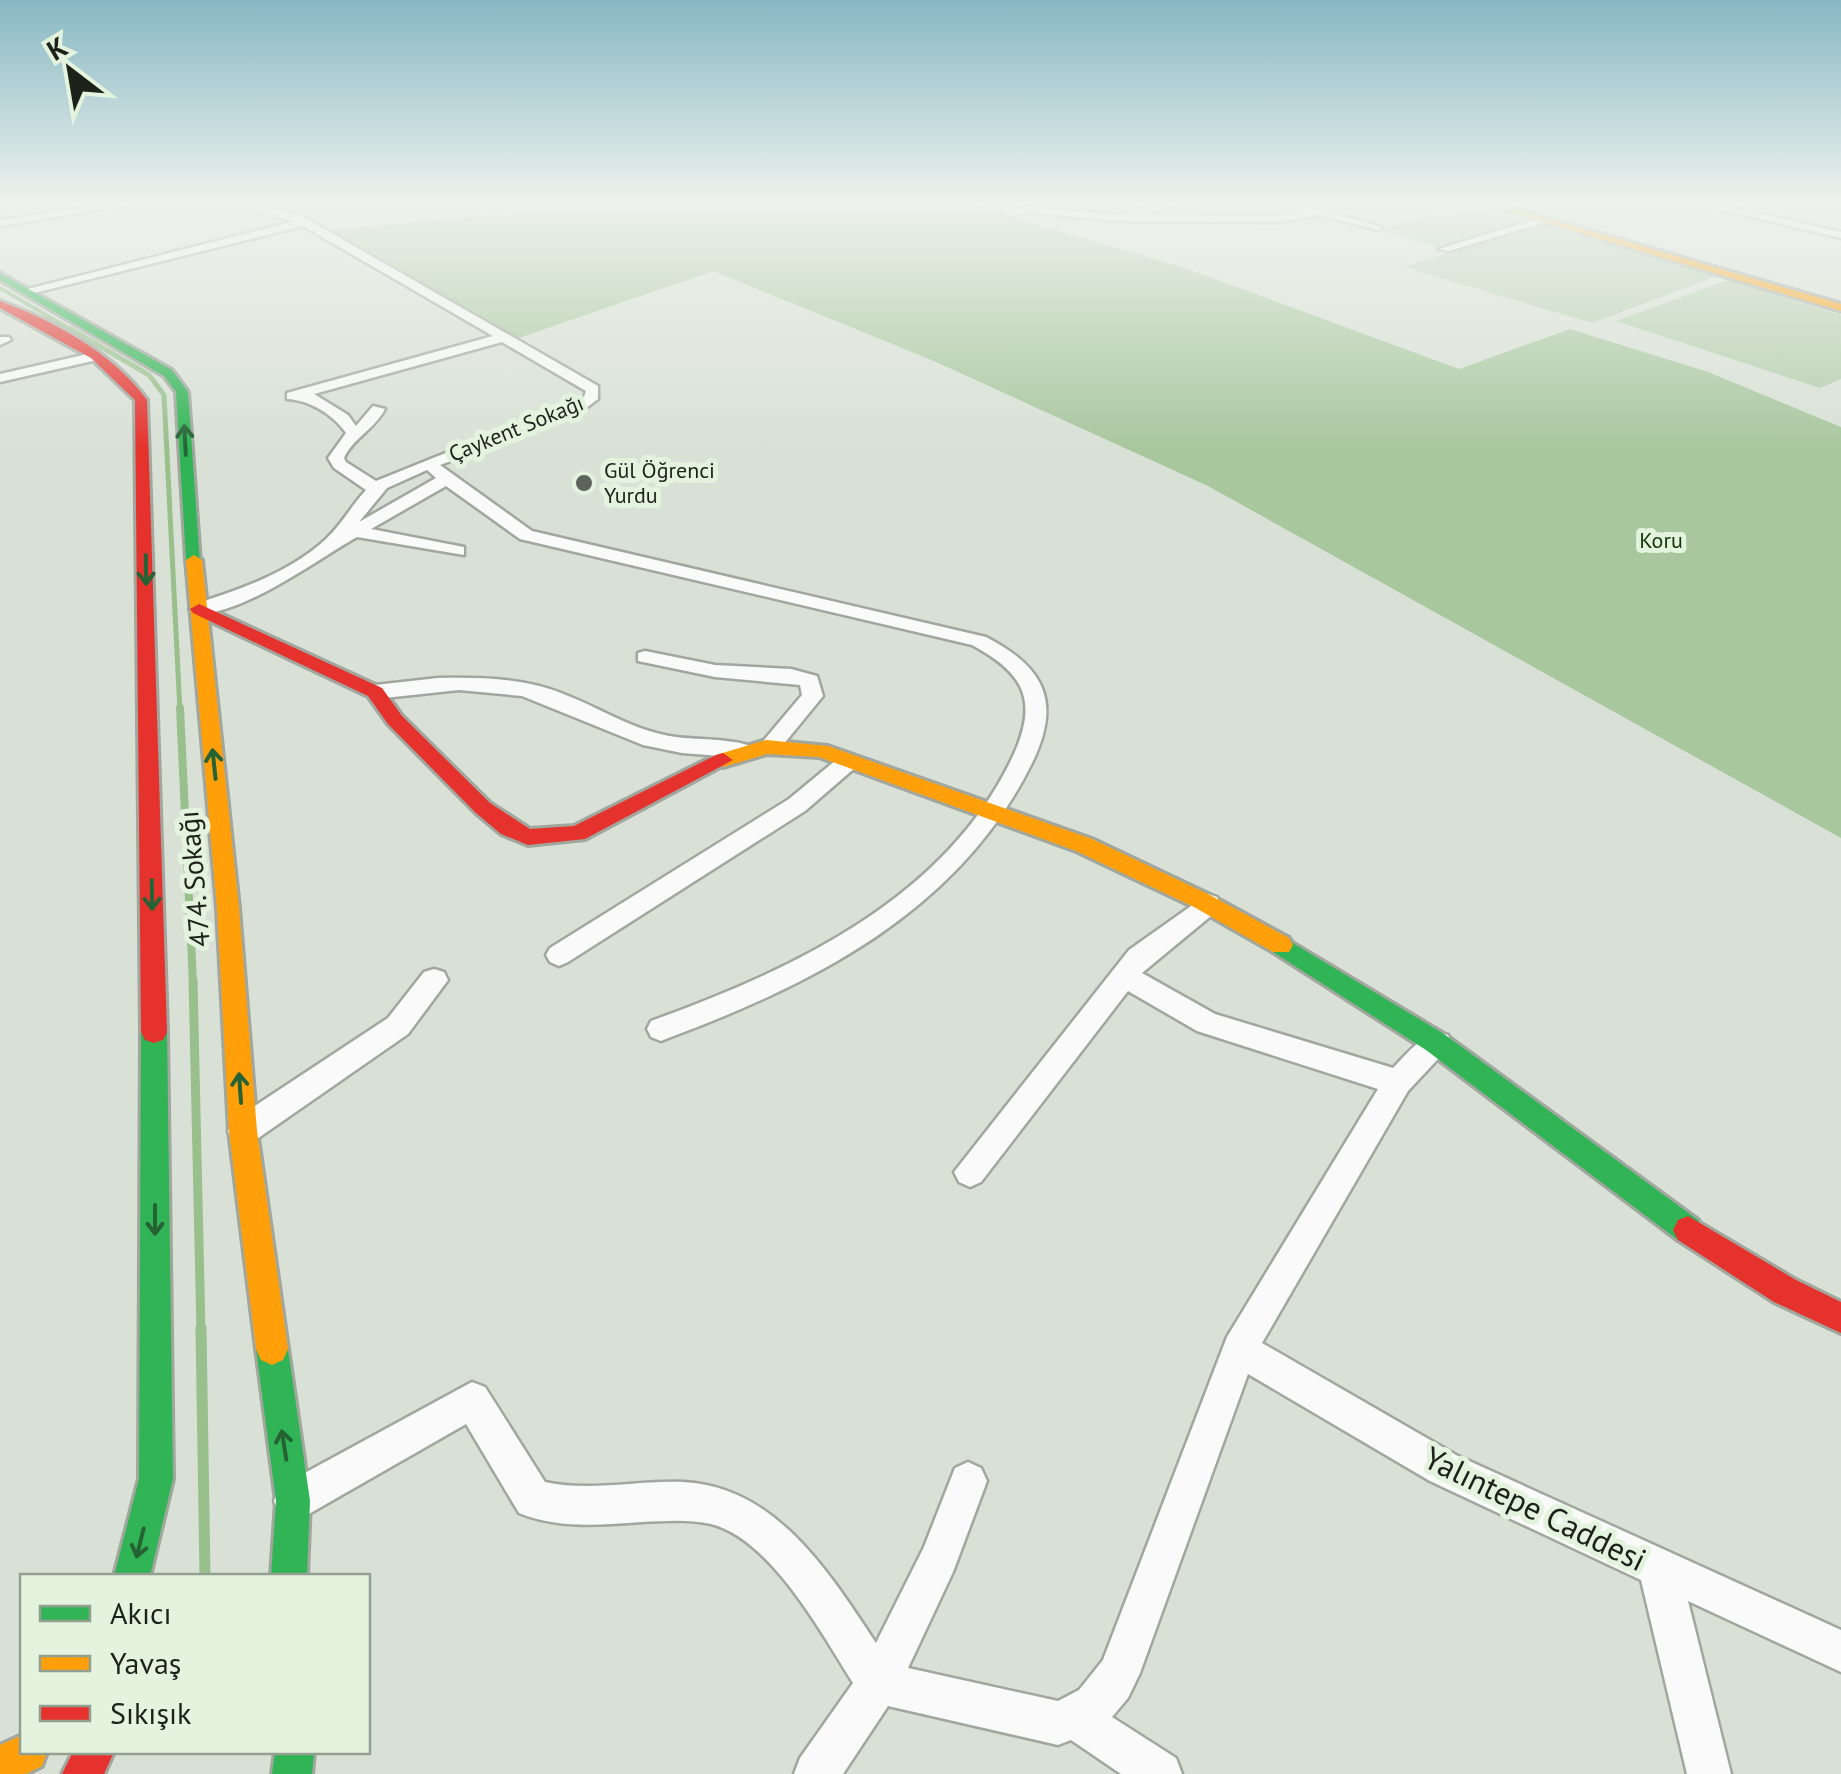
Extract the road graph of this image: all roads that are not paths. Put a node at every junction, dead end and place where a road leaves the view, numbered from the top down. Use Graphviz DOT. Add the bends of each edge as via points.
graph roads {
  1 [pos="13,283"];
  2 [pos="57,283"];
  3 [pos="404,283"];
  4 [pos="1755,283"];
  5 [pos="26,290"];
  6 [pos="0,304"];
  7 [pos="1841,308"];
  8 [pos="504,336"];
  9 [pos="109,352"];
  10 [pos="0,378"];
  11 [pos="378,409"];
  12 [pos="354,435"];
  13 [pos="429,464"];
  14 [pos="447,478"];
  15 [pos="375,488"];
  16 [pos="354,531"];
  17 [pos="331,544"];
  18 [pos="458,550"];
  19 [pos="199,609"];
  20 [pos="645,657"];
  21 [pos="376,692"];
  22 [pos="758,749"];
  23 [pos="849,761"];
  24 [pos="994,812"];
  25 [pos="1208,904"];
  26 [pos="559,955"];
  27 [pos="1124,976"];
  28 [pos="434,980"];
  29 [pos="660,1029"];
  30 [pos="1438,1044"];
  31 [pos="1398,1082"];
  32 [pos="243,1131"];
  33 [pos="970,1172"];
  34 [pos="1841,1318"];
  35 [pos="1238,1349"];
  36 [pos="968,1481"];
  37 [pos="293,1501"];
  38 [pos="1658,1568"];
  39 [pos="132,1574"];
  40 [pos="289,1574"];
  41 [pos="1841,1651"];
  42 [pos="876,1682"];
  43 [pos="1075,1718"];
  44 [pos="24,1754"];
  45 [pos="0,1766"];
  46 [pos="816,1774"];
  47 [pos="1160,1774"];
  48 [pos="1708,1774"];
  1 -- 5 [label="street, 474. Sokağı"];
  2 -- 5 [label="street"];
  3 -- 8 [label="street, Çaykent Sokağı"];
  4 -- 7 [label="street"];
  5 -- 9 [label="street, 474. Sokağı"];
  6 -- 9 [label="street, 474. Sokağı"];
  8 -- 12 [label="street" via="297,395 343,418"];
  8 -- 13 [label="street, Çaykent Sokağı" via="580,378 593,395 577,408"];
  9 -- 10 [label="street"];
  19 -- 9 [label="street, 474. Sokağı, one-way" via="182,392 173,377"];
  9 -- 39 [label="street, 474. Sokağı, one-way" via="141,400 144,438 156,1480"];
  11 -- 12 [label="street"];
  12 -- 15 [label="street" via="338,449 338,462"];
  13 -- 14 [label="street"];
  13 -- 15 [label="street, Çaykent Sokağı"];
  14 -- 16 [label="street"];
  14 -- 24 [label="street" via="526,534 966,636 1001,652 1028,676 1038,709 1030,746"];
  15 -- 17 [label="street, Çaykent Sokağı"];
  16 -- 17 [label="street"];
  16 -- 18 [label="street"];
  17 -- 19 [label="street, Çaykent Sokağı" via="280,577"];
  19 -- 21 [label="street"];
  32 -- 19 [label="street, 474. Sokağı, one-way"];
  20 -- 22 [label="street" via="810,681 813,696"];
  21 -- 22 [label="street" via="432,684 506,687 564,701 644,738"];
  21 -- 22 [label="street" via="482,808 528,837 578,834"];
  22 -- 23 [label="street" via="807,748"];
  23 -- 24 [label="street"];
  23 -- 26 [label="street" via="797,805"];
  24 -- 25 [label="street"];
  24 -- 29 [label="street" via="942,870 870,929 753,994"];
  25 -- 27 [label="street"];
  25 -- 30 [label="street"];
  27 -- 31 [label="street" via="1207,1023"];
  27 -- 33 [label="street"];
  28 -- 32 [label="street" via="398,1026"];
  30 -- 31 [label="street"];
  30 -- 34 [label="street" via="1689,1233"];
  31 -- 35 [label="street"];
  37 -- 32 [label="street, 474. Sokağı, one-way"];
  35 -- 38 [label="street, Yalıntepe Caddesi" via="1443,1468"];
  35 -- 43 [label="street" via="1118,1673 1107,1694"];
  36 -- 42 [label="street" via="927,1589"];
  37 -- 40 [label="street, 474. Sokağı"];
  37 -- 42 [label="street" via="472,1400 533,1498 558,1506 700,1502 756,1525 790,1560"];
  38 -- 41 [label="street, Yalıntepe Caddesi"];
  38 -- 48 [label="street"];
  42 -- 43 [label="street" via="1058,1722"];
  42 -- 46 [label="street"];
  43 -- 47 [label="street"];
  44 -- 45 [label="street"];
}
